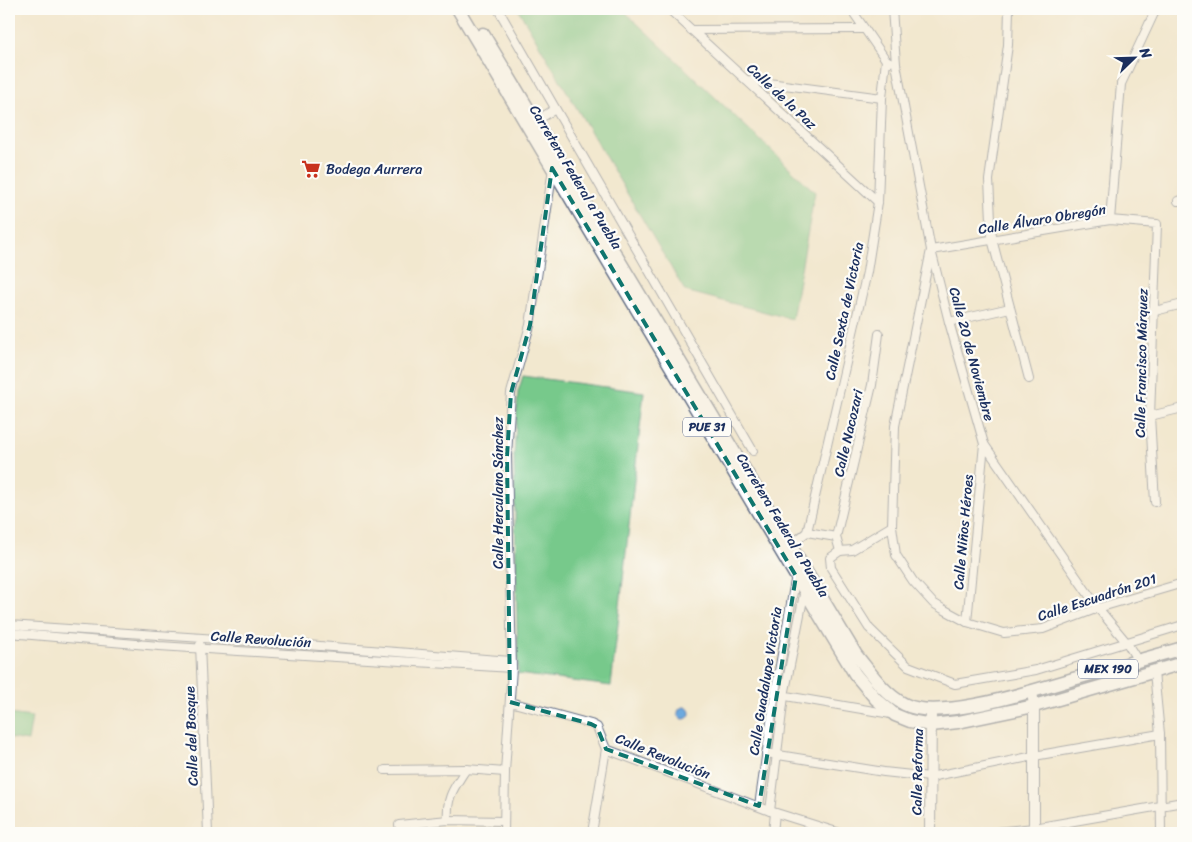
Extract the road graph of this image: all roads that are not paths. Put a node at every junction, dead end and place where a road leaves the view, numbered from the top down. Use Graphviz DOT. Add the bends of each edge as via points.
graph roads {
  1 [pos="458,9"];
  2 [pos="468,9"];
  3 [pos="498,9"];
  4 [pos="669,9"];
  5 [pos="851,9"];
  6 [pos="892,9"];
  7 [pos="1009,9"];
  8 [pos="1156,9"];
  9 [pos="864,29"];
  10 [pos="691,30"];
  11 [pos="886,60"];
  12 [pos="896,64"];
  13 [pos="746,80"];
  14 [pos="882,98"];
  15 [pos="555,109"];
  16 [pos="536,121"];
  17 [pos="556,165"];
  18 [pos="878,202"];
  19 [pos="1110,220"];
  20 [pos="1157,224"];
  21 [pos="992,239"];
  22 [pos="931,250"];
  23 [pos="1183,304"];
  24 [pos="1010,308"];
  25 [pos="1155,311"];
  26 [pos="949,322"];
  27 [pos="879,334"];
  28 [pos="1029,379"];
  29 [pos="1183,408"];
  30 [pos="1150,416"];
  31 [pos="984,444"];
  32 [pos="753,451"];
  33 [pos="1155,502"];
  34 [pos="892,526"];
  35 [pos="807,532"];
  36 [pos="836,537"];
  37 [pos="786,548"];
  38 [pos="840,551"];
  39 [pos="801,562"];
  40 [pos="796,576"];
  41 [pos="810,576"];
  42 [pos="1183,582"];
  43 [pos="804,590"];
  44 [pos="819,603"];
  45 [pos="1098,608"];
  46 [pos="967,622"];
  47 [pos="9,625"];
  48 [pos="1183,625"];
  49 [pos="9,633"];
  50 [pos="200,638"];
  51 [pos="1127,643"];
  52 [pos="308,645"];
  53 [pos="200,648"];
  54 [pos="1183,648"];
  55 [pos="308,655"];
  56 [pos="1138,661"];
  57 [pos="1183,663"];
  58 [pos="512,665"];
  59 [pos="1154,672"];
  60 [pos="1032,691"];
  61 [pos="775,694"];
  62 [pos="784,696"];
  63 [pos="510,702"];
  64 [pos="1034,706"];
  65 [pos="931,710"];
  66 [pos="895,715"];
  67 [pos="931,725"];
  68 [pos="1160,734"];
  69 [pos="606,749"];
  70 [pos="766,753"];
  71 [pos="776,756"];
  72 [pos="1034,756"];
  73 [pos="466,769"];
  74 [pos="385,770"];
  75 [pos="505,772"];
  76 [pos="930,776"];
  77 [pos="1183,802"];
  78 [pos="759,806"];
  79 [pos="1160,807"];
  80 [pos="773,812"];
  81 [pos="448,820"];
  82 [pos="503,822"];
  83 [pos="399,825"];
  84 [pos="1034,831"];
  85 [pos="208,833"];
  86 [pos="504,833"];
  87 [pos="592,833"];
  88 [pos="773,833"];
  89 [pos="840,833"];
  90 [pos="930,833"];
  91 [pos="987,833"];
  92 [pos="1161,833"];
  1 -- 17 [label="main road, Carretera Federal a Puebla / PUE 31"];
  2 -- 16 [label="main road, Carretera Federal a Puebla / PUE 31"];
  3 -- 15 [label="street"];
  4 -- 10 [label="street, Calle de la Paz"];
  5 -- 9 [label="street"];
  6 -- 12 [label="street, Calle 20 de Noviembre"];
  7 -- 21 [label="street" via="1008,45 990,180"];
  8 -- 19 [label="street" via="1121,84"];
  9 -- 10 [label="street"];
  9 -- 11 [label="street"];
  10 -- 13 [label="street, Calle de la Paz"];
  11 -- 12 [label="street"];
  11 -- 14 [label="street, Calle Sexta de Victoria"];
  12 -- 22 [label="street, Calle 20 de Noviembre"];
  13 -- 14 [label="street"];
  13 -- 18 [label="street, Calle de la Paz"];
  14 -- 18 [label="street, Calle Sexta de Victoria"];
  15 -- 16 [label="street"];
  15 -- 32 [label="street"];
  16 -- 17 [label="main road, Carretera Federal a Puebla / PUE 31"];
  17 -- 37 [label="main road, Carretera Federal a Puebla / PUE 31"];
  17 -- 58 [label="street, Calle Herculano Sánchez" via="530,325 511,393 508,456"];
  18 -- 35 [label="street, Calle Sexta de Victoria" via="867,272"];
  19 -- 20 [label="street, Calle Álvaro Obregón"];
  19 -- 21 [label="street, Calle Álvaro Obregón"];
  20 -- 25 [label="street, Calle Francisco Márquez"];
  21 -- 22 [label="street, Calle Álvaro Obregón"];
  21 -- 24 [label="street"];
  22 -- 26 [label="street, Calle 20 de Noviembre"];
  22 -- 34 [label="street, Calle Escuadrón 201" via="894,426"];
  23 -- 25 [label="street"];
  24 -- 26 [label="street"];
  24 -- 28 [label="street"];
  25 -- 30 [label="street, Calle Francisco Márquez"];
  26 -- 31 [label="street, Calle 20 de Noviembre"];
  27 -- 36 [label="street, Calle Nacozari" via="872,385"];
  29 -- 30 [label="street"];
  30 -- 33 [label="street, Calle Francisco Márquez"];
  31 -- 45 [label="street, Calle 20 de Noviembre"];
  31 -- 46 [label="street, Calle Niños Héroes"];
  34 -- 38 [label="street" via="852,550"];
  34 -- 46 [label="street, Calle Escuadrón 201" via="896,555 913,581 933,602"];
  35 -- 36 [label="street"];
  35 -- 37 [label="street"];
  36 -- 38 [label="street"];
  37 -- 39 [label="main road, Carretera Federal a Puebla / PUE 31"];
  37 -- 40 [label="main road, Carretera Federal a Puebla / PUE 31"];
  38 -- 51 [label="street" via="830,558 829,563 869,628 908,666 955,684 1036,670"];
  39 -- 40 [label="street, Calle Guadalupe Victoria"];
  39 -- 41 [label="main road, Carretera Federal a Puebla / PUE 31"];
  40 -- 43 [label="main road, Carretera Federal a Puebla / PUE 31"];
  40 -- 61 [label="street, Calle Guadalupe Victoria"];
  41 -- 43 [label="street, Calle Guadalupe Victoria"];
  41 -- 44 [label="main road, Carretera Federal a Puebla / PUE 31"];
  42 -- 45 [label="street, Calle Escuadrón 201"];
  43 -- 44 [label="main road, Carretera Federal a Puebla / PUE 31"];
  43 -- 62 [label="street, Calle Guadalupe Victoria"];
  44 -- 65 [label="main road, Carretera Federal a Puebla / PUE 31" via="887,692 904,705"];
  44 -- 66 [label="main road, Carretera Federal a Puebla / PUE 31" via="855,674"];
  45 -- 46 [label="street, Calle Escuadrón 201" via="1043,629 1004,633"];
  45 -- 51 [label="street, Calle 20 de Noviembre"];
  47 -- 50 [label="street, Calle Revolución"];
  48 -- 51 [label="street"];
  49 -- 53 [label="street, Calle Revolución"];
  50 -- 52 [label="street, Calle Revolución"];
  50 -- 53 [label="street, Calle del Bosque"];
  51 -- 56 [label="street, Calle 20 de Noviembre"];
  52 -- 55 [label="street"];
  52 -- 58 [label="street, Calle Revolución"];
  53 -- 55 [label="street, Calle Revolución"];
  53 -- 85 [label="street, Calle del Bosque"];
  54 -- 56 [label="main road, Carretera Federal a Puebla / MEX 190"];
  55 -- 58 [label="street, Calle Revolución"];
  56 -- 60 [label="main road, Carretera Federal a Puebla / MEX 190"];
  57 -- 59 [label="main road, Carretera Federal a Puebla / MEX 190"];
  58 -- 63 [label="street, Calle Herculano Sánchez"];
  59 -- 64 [label="main road, Carretera Federal a Puebla / MEX 190"];
  59 -- 68 [label="street"];
  60 -- 64 [label="street"];
  60 -- 65 [label="main road, Carretera Federal a Puebla / PUE 31" via="962,708"];
  61 -- 62 [label="street"];
  61 -- 70 [label="street, Calle Guadalupe Victoria"];
  62 -- 66 [label="street"];
  62 -- 71 [label="street, Calle Guadalupe Victoria"];
  63 -- 69 [label="street, Calle Revolución" via="591,724 597,727"];
  63 -- 75 [label="street, Calle Herculano Sánchez"];
  64 -- 67 [label="main road, Carretera Federal a Puebla / PUE 31"];
  64 -- 72 [label="street"];
  65 -- 67 [label="street, Calle Reforma"];
  66 -- 67 [label="main road, Carretera Federal a Puebla / PUE 31"];
  67 -- 76 [label="street, Calle Reforma"];
  68 -- 72 [label="street"];
  68 -- 79 [label="street"];
  69 -- 78 [label="street, Calle Revolución"];
  69 -- 87 [label="street"];
  70 -- 71 [label="street"];
  70 -- 78 [label="street, Calle Guadalupe Victoria"];
  71 -- 76 [label="street"];
  71 -- 80 [label="street, Calle Guadalupe Victoria"];
  72 -- 76 [label="street"];
  72 -- 84 [label="street"];
  73 -- 74 [label="street"];
  73 -- 75 [label="street"];
  73 -- 81 [label="street" via="447,802"];
  75 -- 82 [label="street, Calle Herculano Sánchez"];
  76 -- 90 [label="street, Calle Reforma"];
  77 -- 79 [label="street"];
  78 -- 80 [label="street, Calle Revolución"];
  79 -- 84 [label="street"];
  79 -- 92 [label="street"];
  80 -- 88 [label="street, Calle Guadalupe Victoria"];
  80 -- 89 [label="street, Calle Revolución"];
  81 -- 82 [label="street"];
  81 -- 83 [label="street"];
  82 -- 86 [label="street, Calle Herculano Sánchez"];
  84 -- 91 [label="street"];
}
